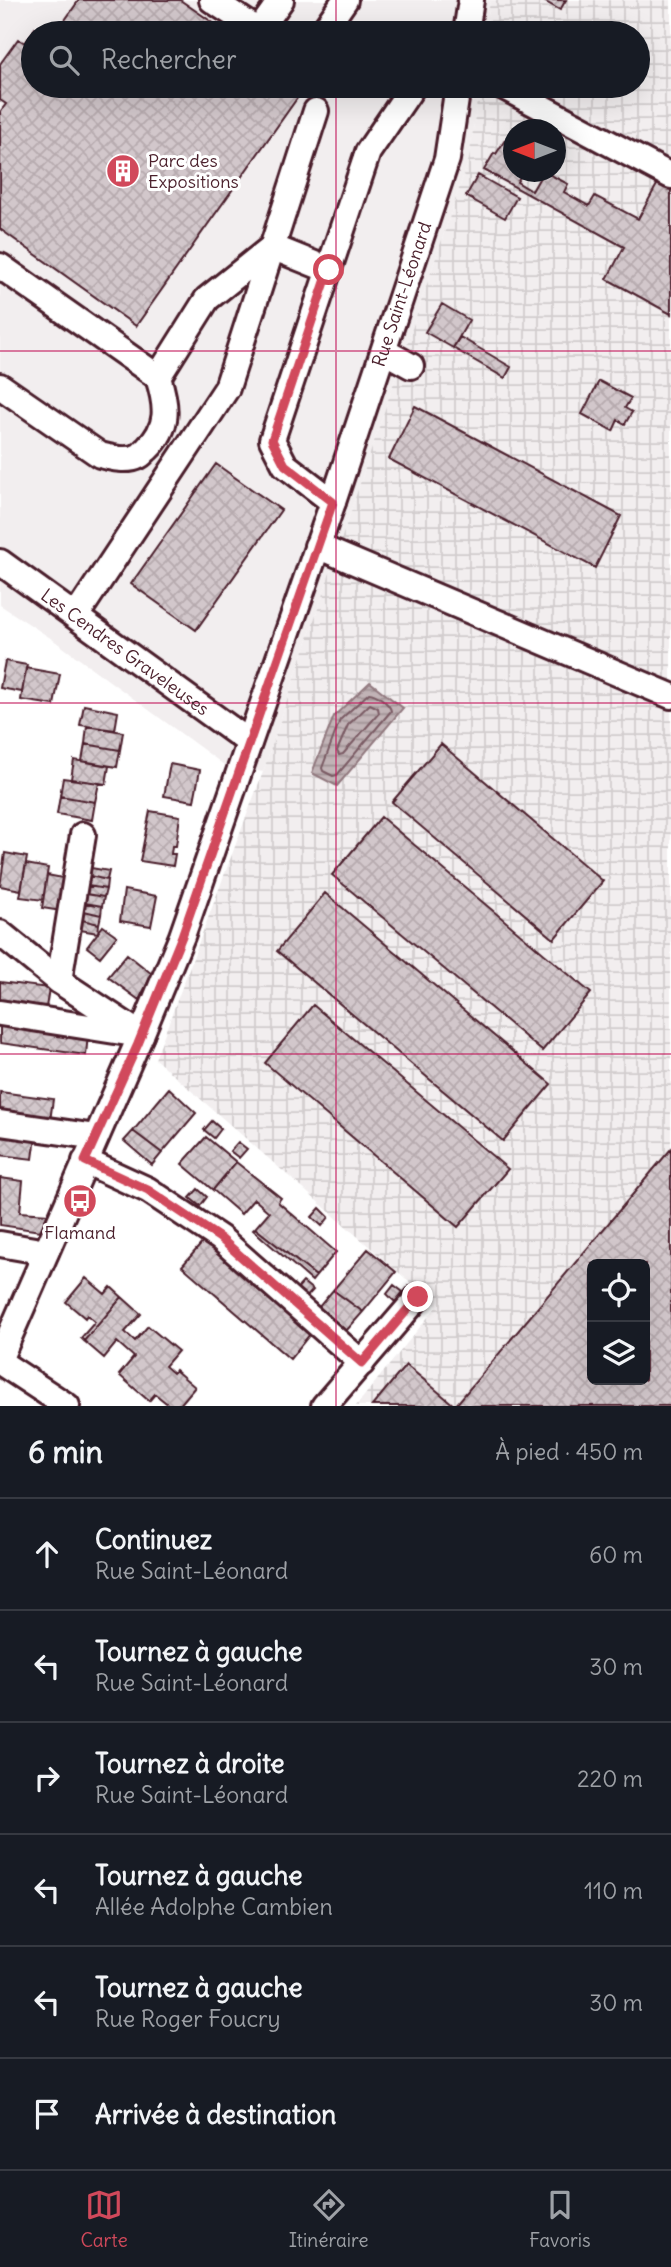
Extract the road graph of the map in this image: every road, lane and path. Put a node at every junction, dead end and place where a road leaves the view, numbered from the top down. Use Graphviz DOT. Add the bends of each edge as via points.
graph roads {
  1 [pos="281,0"];
  2 [pos="345,0"];
  3 [pos="471,0"];
  4 [pos="215,1"];
  5 [pos="244,21"];
  6 [pos="267,21"];
  7 [pos="330,21"];
  8 [pos="467,21"];
  9 [pos="405,98"];
  10 [pos="456,98"];
  11 [pos="525,98"];
  12 [pos="316,111"];
  13 [pos="671,176"];
  14 [pos="272,247"];
  15 [pos="0,266"];
  16 [pos="329,270"];
  17 [pos="384,351"];
  18 [pos="411,366"];
  19 [pos="158,377"];
  20 [pos="0,386"];
  21 [pos="333,502"];
  22 [pos="317,546"];
  23 [pos="0,562"];
  24 [pos="76,616"];
  25 [pos="671,696"];
  26 [pos="249,742"];
  27 [pos="83,835"];
  28 [pos="0,933"];
  29 [pos="59,981"];
  30 [pos="0,1013"];
  31 [pos="141,1035"];
  32 [pos="0,1124"];
  33 [pos="96,1137"];
  34 [pos="85,1161"];
  35 [pos="0,1244"];
  36 [pos="46,1252"];
  37 [pos="418,1297"];
  38 [pos="0,1360"];
  39 [pos="362,1363"];
  40 [pos="67,1406"];
  41 [pos="324,1406"];
  1 -- 6 [label="street"];
  2 -- 7 [label="street"];
  3 -- 8 [label="street"];
  4 -- 5 [label="street"];
  9 -- 16 [label="street" via="368,152"];
  10 -- 17 [label="street, Rue Saint-Léonard" via="447,159"];
  11 -- 13 [label="street"];
  12 -- 14 [label="street"];
  14 -- 16 [label="street"];
  14 -- 19 [label="street" via="207,299"];
  14 -- 24 [label="street" via="227,388"];
  15 -- 19 [label="street"];
  16 -- 21 [label="street" via="272,440 285,465"];
  17 -- 18 [label="street"];
  17 -- 21 [label="street, Rue Saint-Léonard"];
  19 -- 20 [label="street" via="164,394 164,426 138,457 118,459 100,455"];
  21 -- 22 [label="street, Rue Saint-Léonard"];
  22 -- 25 [label="street"];
  22 -- 26 [label="street, Rue Saint-Léonard"];
  23 -- 24 [label="street, Les Cendres Graveleuses"];
  24 -- 26 [label="street, Les Cendres Graveleuses"];
  26 -- 31 [label="street, Rue Saint-Léonard" via="182,936"];
  27 -- 29 [label="street"];
  28 -- 29 [label="street"];
  29 -- 31 [label="street"];
  30 -- 31 [label="street"];
  31 -- 33 [label="street, Rue Saint-Léonard"];
  32 -- 33 [label="street"];
  33 -- 34 [label="street, Rue Saint-Léonard"];
  34 -- 36 [label="street, Rue Saint-Léonard"];
  34 -- 39 [label="street" via="148,1190 220,1238"];
  35 -- 36 [label="street"];
  36 -- 38 [label="street, Rue Saint-Léonard"];
  37 -- 39 [label="street"];
  38 -- 40 [label="street"];
  39 -- 41 [label="street"];
}
